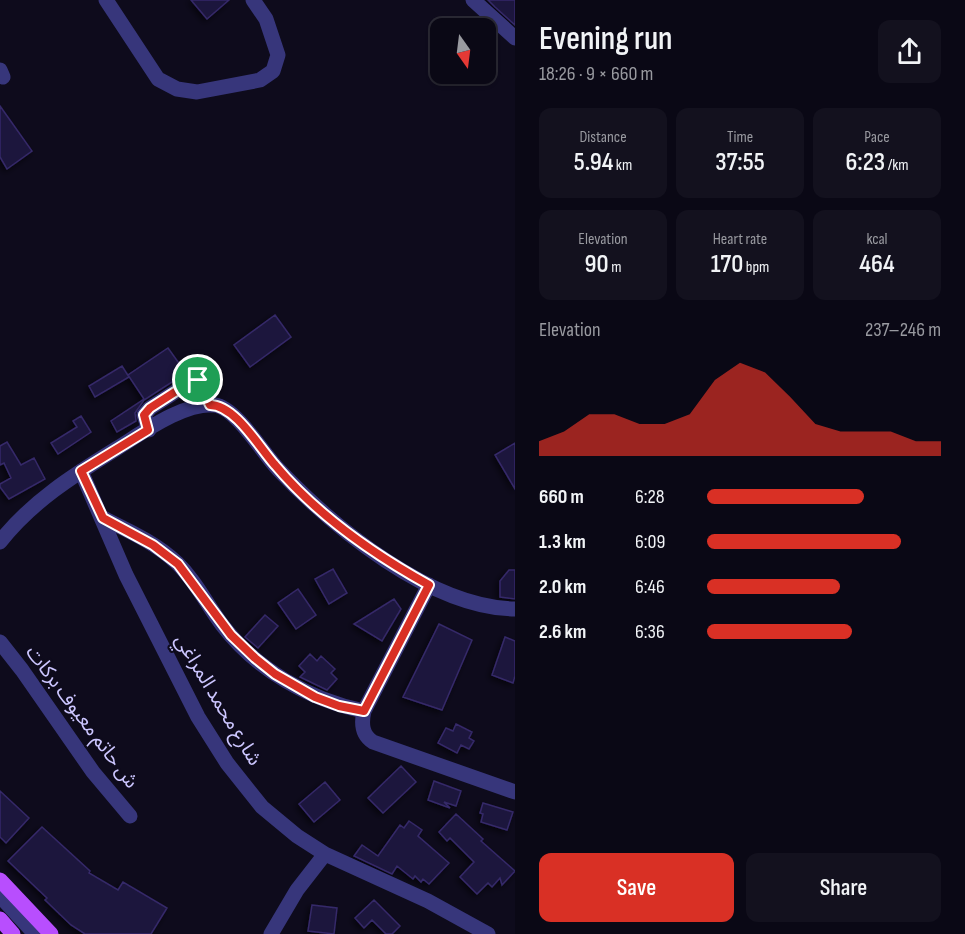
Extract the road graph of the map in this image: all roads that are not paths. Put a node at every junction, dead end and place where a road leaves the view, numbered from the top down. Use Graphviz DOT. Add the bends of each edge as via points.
graph roads {
  1 [pos="106,0"];
  2 [pos="253,0"];
  3 [pos="472,0"];
  4 [pos="515,38"];
  5 [pos="210,405"];
  6 [pos="148,430"];
  7 [pos="81,471"];
  8 [pos="103,518"];
  9 [pos="0,542"];
  10 [pos="429,585"];
  11 [pos="515,609"];
  12 [pos="0,642"];
  13 [pos="364,711"];
  14 [pos="515,792"];
  15 [pos="130,816"];
  16 [pos="325,854"];
  17 [pos="0,880"];
  18 [pos="0,896"];
  19 [pos="0,919"];
  20 [pos="13,934"];
  21 [pos="35,934"];
  22 [pos="51,934"];
  23 [pos="272,934"];
  24 [pos="488,934"];
  1 -- 2 [label="street" via="158,80 177,89 198,92 260,80 273,71 278,55 266,19"];
  3 -- 4 [label="street"];
  5 -- 6 [label="street" via="187,409"];
  5 -- 6 [label="street" via="200,373 150,408 144,415"];
  5 -- 10 [label="street" via="217,405 238,420 284,475 352,536"];
  6 -- 7 [label="street"];
  7 -- 8 [label="street, شارع محمد المراغي"];
  7 -- 9 [label="street" via="22,516"];
  8 -- 13 [label="street" via="153,545 178,564 231,635 275,674 315,697"];
  8 -- 16 [label="street, شارع محمد المراغي" via="152,628 198,717 227,763 262,807"];
  10 -- 11 [label="street" via="470,602"];
  10 -- 13 [label="street"];
  12 -- 15 [label="street, ش حاتم معيوف بركات" via="93,772"];
  13 -- 14 [label="street" via="363,730 373,742"];
  16 -- 23 [label="street" via="297,890"];
  16 -- 24 [label="street, شارع محمد المراغي" via="428,901"];
  17 -- 22 [label="main road"];
  18 -- 21 [label="street"];
  19 -- 20 [label="main road"];
}
